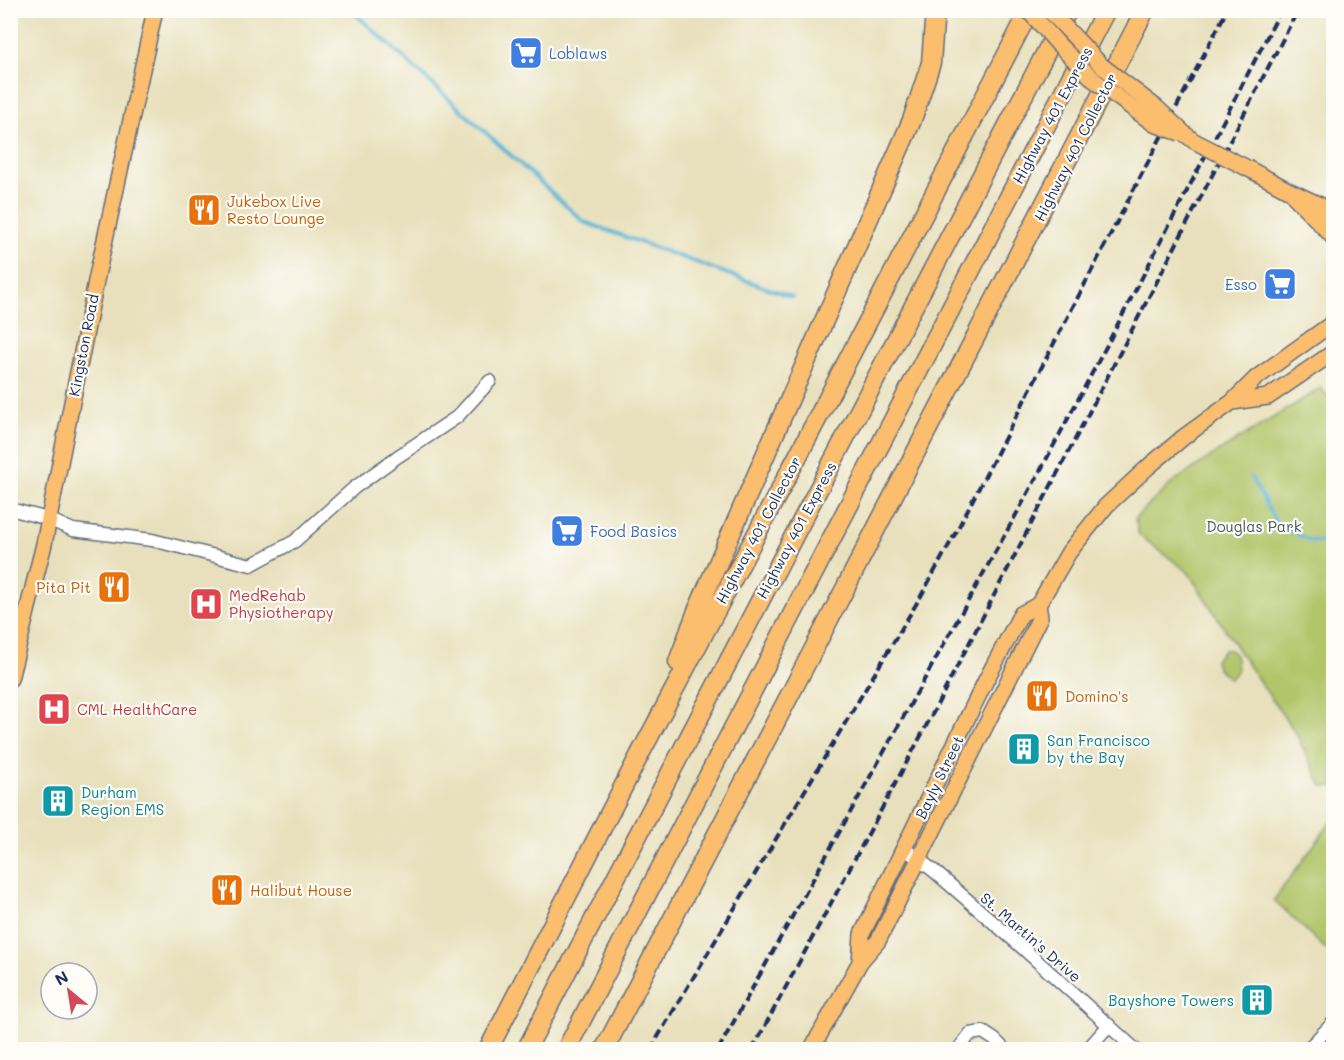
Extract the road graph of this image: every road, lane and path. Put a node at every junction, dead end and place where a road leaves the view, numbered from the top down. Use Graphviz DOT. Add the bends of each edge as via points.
graph roads {
  1 [pos="155,10"];
  2 [pos="935,10"];
  3 [pos="1015,10"];
  4 [pos="1029,10"];
  5 [pos="1049,10"];
  6 [pos="1068,10"];
  7 [pos="1106,10"];
  8 [pos="1145,10"];
  9 [pos="1005,58"];
  10 [pos="1185,134"];
  11 [pos="1290,191"];
  12 [pos="1334,214"];
  13 [pos="1334,238"];
  14 [pos="1334,322"];
  15 [pos="1334,352"];
  16 [pos="490,381"];
  17 [pos="1232,402"];
  18 [pos="10,509"];
  19 [pos="48,519"];
  20 [pos="1038,605"];
  21 [pos="10,679"];
  22 [pos="639,756"];
  23 [pos="905,849"];
  24 [pos="918,859"];
  25 [pos="860,962"];
  26 [pos="1334,1022"];
  27 [pos="1109,1025"];
  28 [pos="488,1050"];
  29 [pos="526,1050"];
  30 [pos="566,1050"];
  31 [pos="604,1050"];
  32 [pos="811,1050"];
  33 [pos="958,1050"];
  34 [pos="1005,1050"];
  35 [pos="1087,1050"];
  36 [pos="1136,1050"];
  37 [pos="1307,1050"];
  1 -- 19 [label="main road, Kingston Road"];
  2 -- 22 [label="highway" via="932,63 912,120 697,611"];
  3 -- 9 [label="highway"];
  4 -- 9 [label="highway, Highway 401 Collector"];
  4 -- 10 [label="main road, bridge" via="1094,80 1154,124"];
  5 -- 10 [label="main road, bridge" via="1102,66"];
  6 -- 29 [label="highway, Highway 401 Express"];
  7 -- 30 [label="highway, Highway 401 Express"];
  8 -- 31 [label="highway, Highway 401 Collector"];
  9 -- 22 [label="highway, Highway 401 Collector"];
  10 -- 11 [label="main road, bridge"];
  11 -- 12 [label="main road"];
  11 -- 13 [label="main road"];
  14 -- 17 [label="main road, Bayly Street" via="1256,378"];
  15 -- 17 [label="main road, Bayly Street" via="1268,397"];
  16 -- 19 [label="street" via="457,417 354,488 295,541 251,564 152,540 74,530"];
  17 -- 20 [label="main road, Bayly Street" via="1185,436 1106,507 1069,552"];
  18 -- 19 [label="street"];
  19 -- 21 [label="main road, Kingston Road"];
  20 -- 23 [label="main road, Bayly Street" via="1021,614"];
  20 -- 24 [label="main road, Bayly Street" via="1040,617"];
  22 -- 28 [label="highway, Highway 401 Collector"];
  23 -- 24 [label="street, St. Martin's Drive"];
  23 -- 25 [label="main road, Bayly Street" via="862,934"];
  24 -- 25 [label="main road, Bayly Street" via="878,940"];
  24 -- 27 [label="street, St. Martin's Drive"];
  25 -- 32 [label="main road, Bayly Street"];
  26 -- 37 [label="street"];
  27 -- 35 [label="street"];
  27 -- 36 [label="street, St. Martin's Drive"];
  33 -- 34 [label="street" via="970,1034 983,1032"];
}
